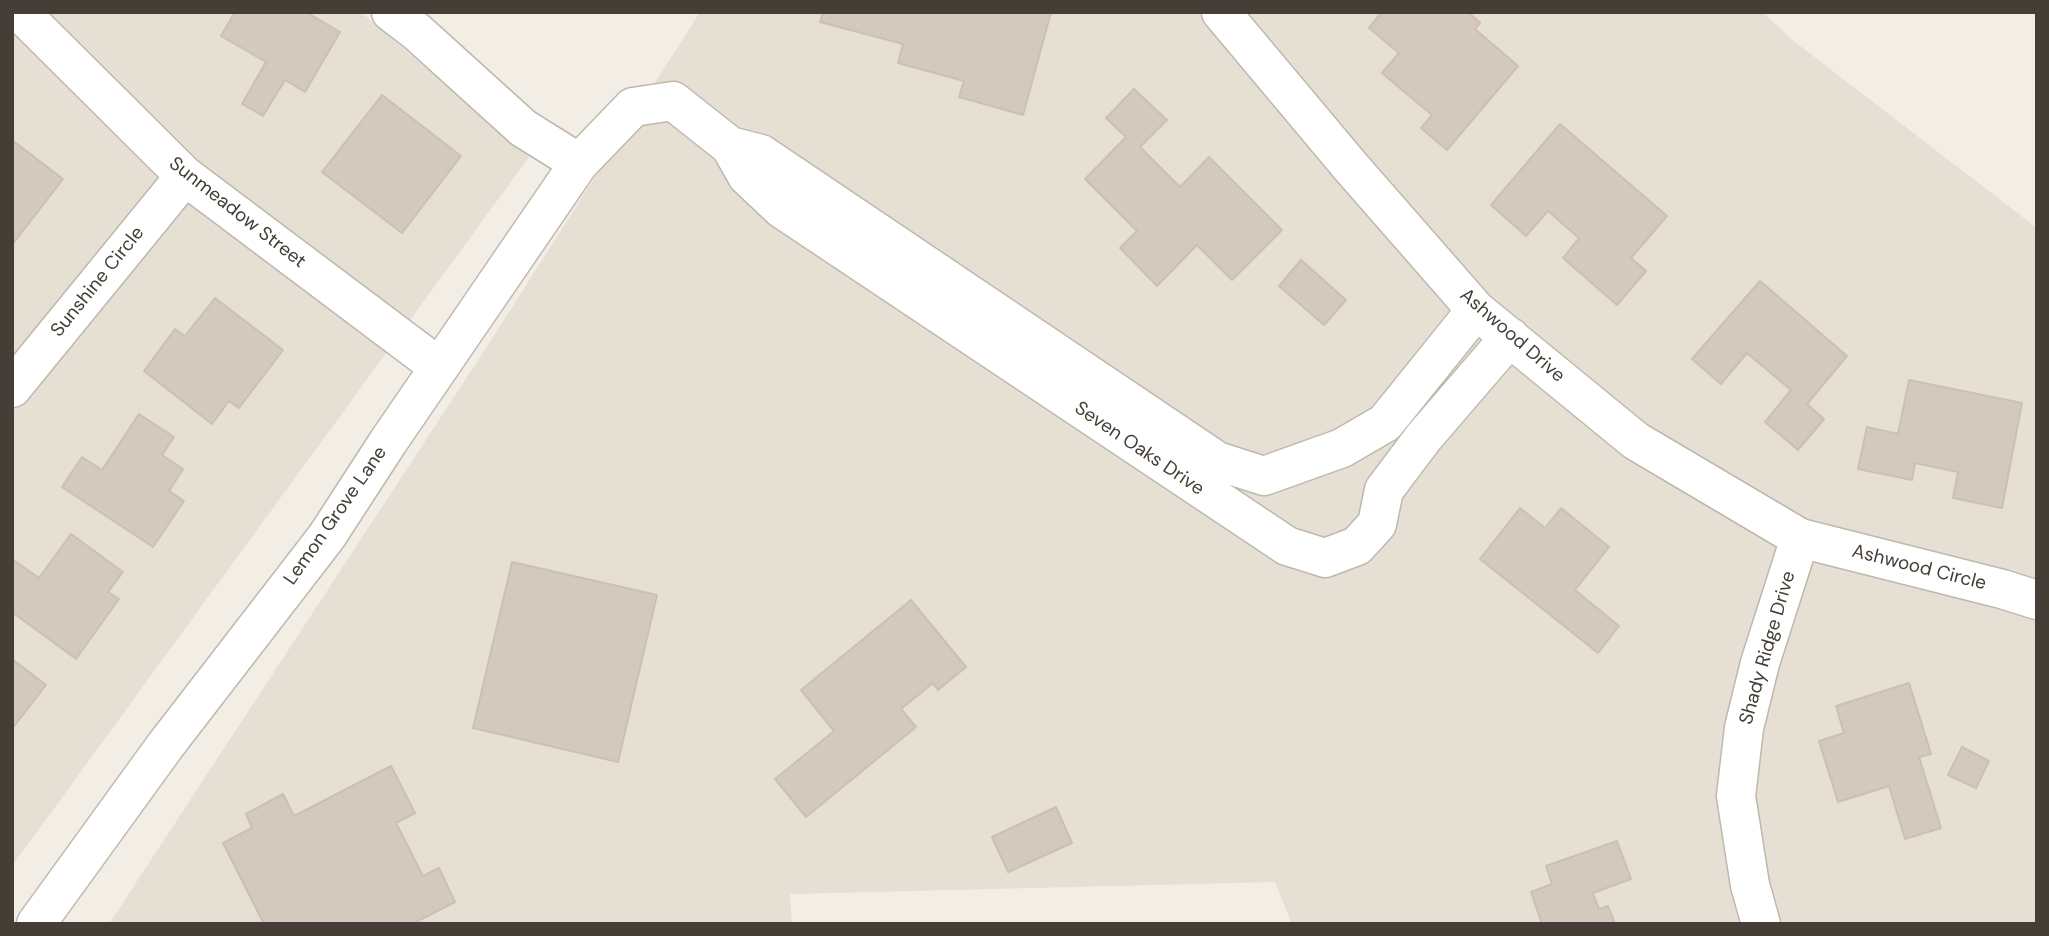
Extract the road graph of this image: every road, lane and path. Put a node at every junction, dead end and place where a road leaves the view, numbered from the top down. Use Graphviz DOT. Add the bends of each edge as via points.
graph roads {
  1 [pos="20,12"];
  2 [pos="391,12"];
  3 [pos="1221,12"];
  4 [pos="633,107"];
  5 [pos="730,146"];
  6 [pos="579,163"];
  7 [pos="185,176"];
  8 [pos="1476,310"];
  9 [pos="1510,337"];
  10 [pos="439,367"];
  11 [pos="12,388"];
  12 [pos="1800,538"];
  13 [pos="2037,600"];
  14 [pos="36,924"];
  15 [pos="1761,924"];
  1 -- 7 [label="street, Sunmeadow Street"];
  2 -- 6 [label="street" via="523,128"];
  3 -- 8 [label="street, Ashwood Drive"];
  4 -- 5 [label="street, Seven Oaks Drive" via="673,101"];
  4 -- 6 [label="street, Lemon Grove Lane"];
  5 -- 8 [label="street, Seven Oaks Drive" via="761,154 1217,461 1264,475 1342,449 1385,423"];
  5 -- 9 [label="street, Seven Oaks Drive" via="747,176 782,209 1287,547 1325,558 1357,545 1377,524 1384,490"];
  6 -- 10 [label="street, Lemon Grove Lane"];
  7 -- 10 [label="street, Sunmeadow Street"];
  7 -- 11 [label="street, Sunshine Circle"];
  8 -- 9 [label="street, Ashwood Drive"];
  9 -- 12 [label="street, Ashwood Drive" via="1636,441"];
  10 -- 14 [label="street, Lemon Grove Lane" via="327,536 165,746"];
  12 -- 13 [label="street, Ashwood Circle"];
  12 -- 15 [label="street, Shady Ridge Drive" via="1760,663 1744,728 1736,796"];
}
